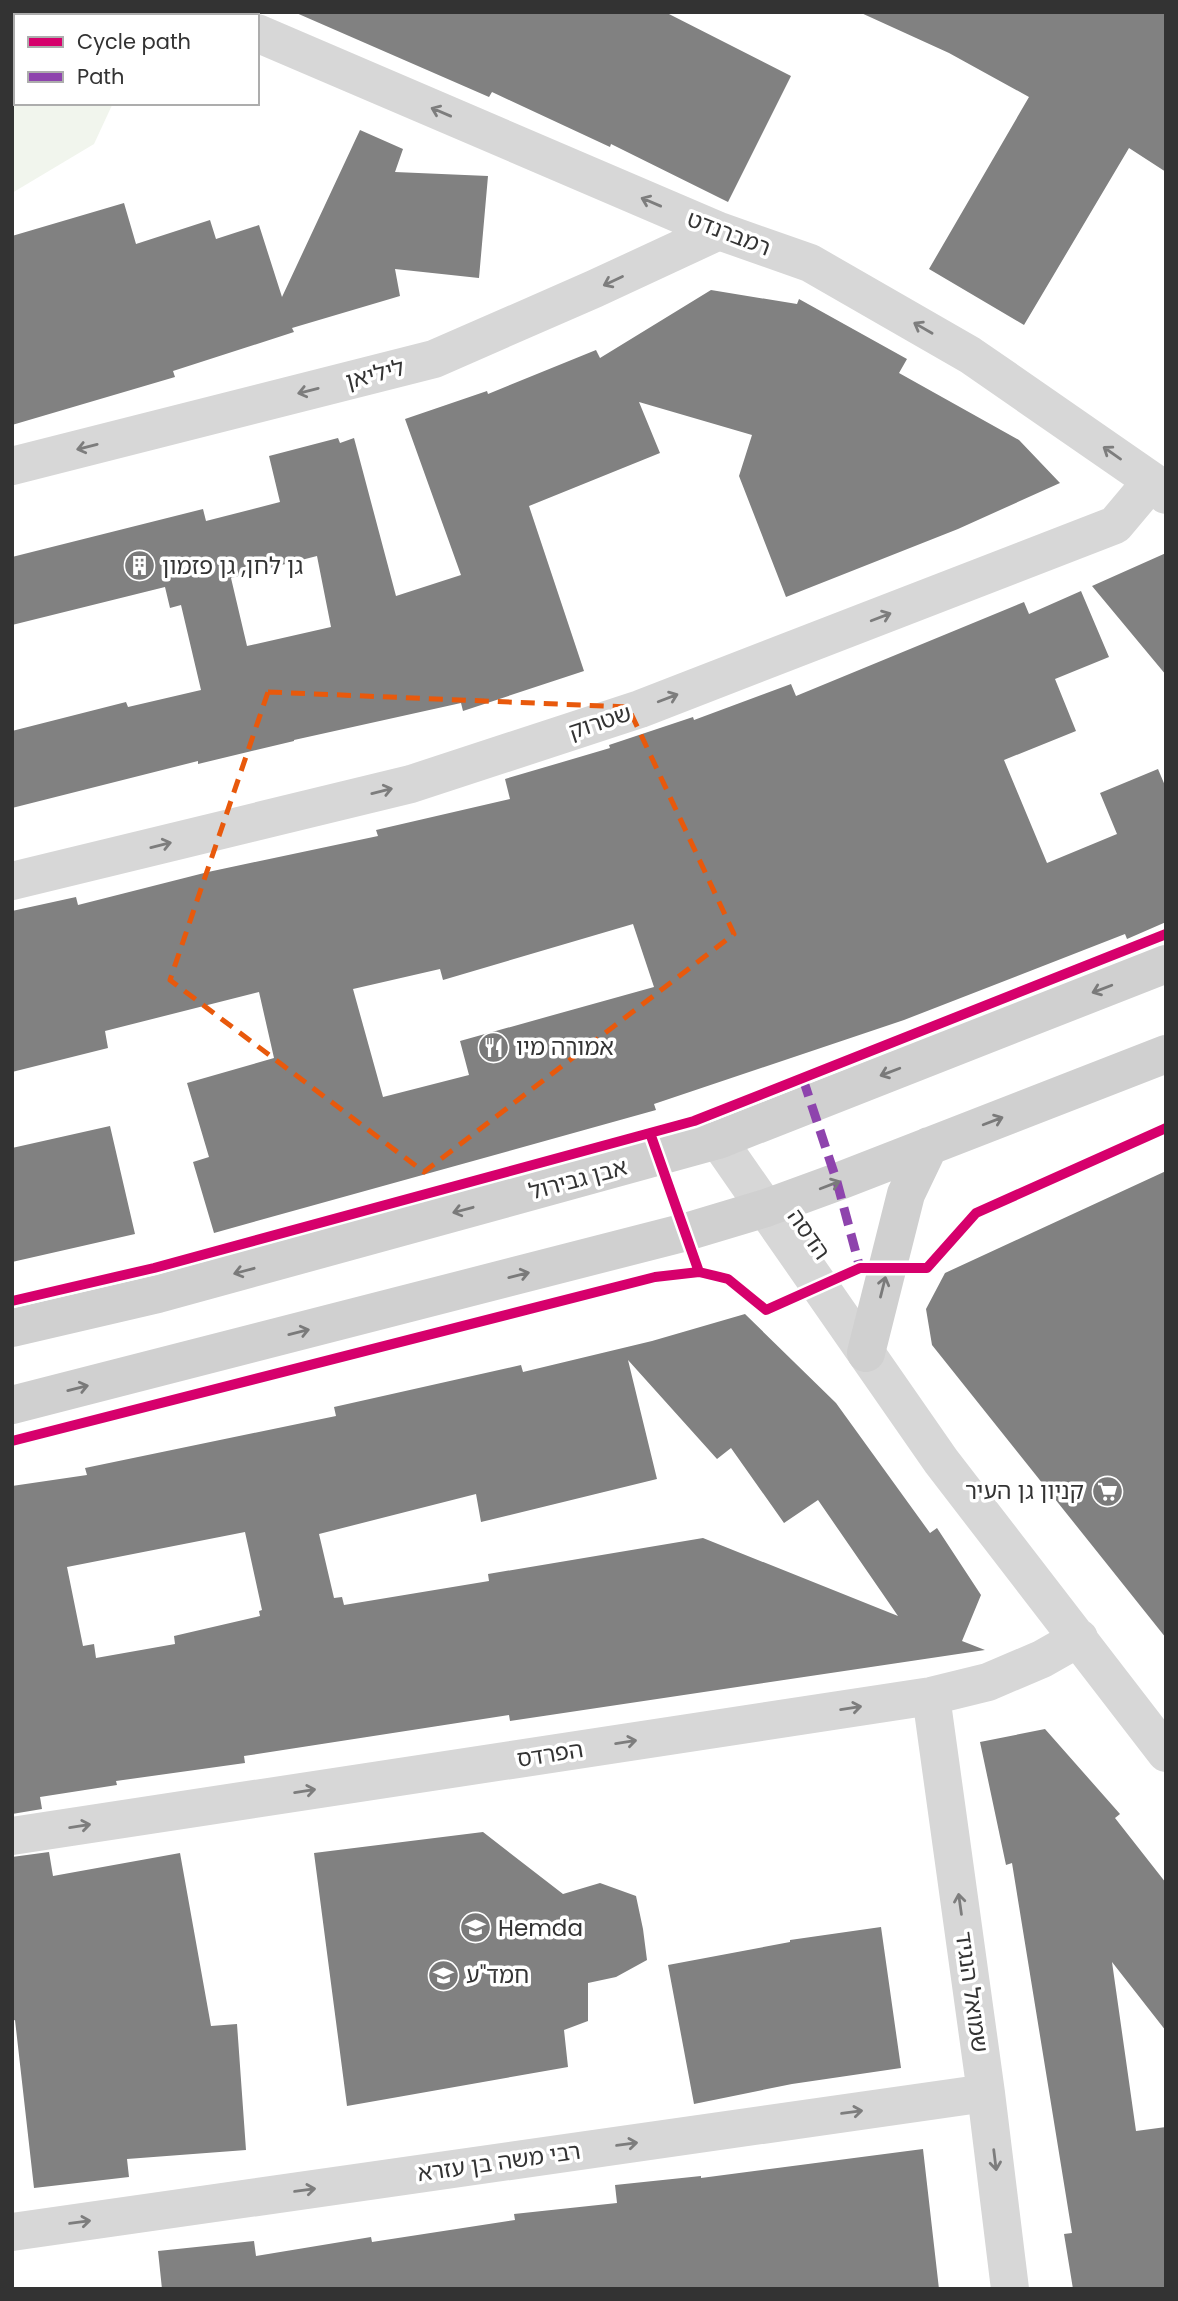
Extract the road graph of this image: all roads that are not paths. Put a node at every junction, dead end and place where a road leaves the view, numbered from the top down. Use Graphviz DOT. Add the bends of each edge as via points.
graph roads {
  1 [pos="259,34"];
  2 [pos="719,231"];
  3 [pos="12,466"];
  4 [pos="1159,488"];
  5 [pos="12,881"];
  6 [pos="1166,964"];
  7 [pos="1166,1054"];
  8 [pos="718,1140"];
  9 [pos="929,1146"];
  10 [pos="766,1208"];
  11 [pos="12,1328"];
  12 [pos="866,1353"];
  13 [pos="12,1405"];
  14 [pos="1079,1638"];
  15 [pos="931,1696"];
  16 [pos="1166,1754"];
  17 [pos="12,1836"];
  18 [pos="986,2092"];
  19 [pos="12,2232"];
  20 [pos="1010,2289"];
  2 -- 1 [label="street, רמברנדט, one-way"];
  2 -- 3 [label="street, ליליאן, one-way" via="434,359"];
  4 -- 2 [label="street, רמברנדט, one-way" via="970,355 810,263"];
  5 -- 4 [label="street, שטרוק, one-way" via="411,784 640,709 1115,525"];
  6 -- 8 [label="main road, אבן גבירול, one-way"];
  9 -- 7 [label="main road, one-way"];
  8 -- 10 [label="street, הדסה"];
  8 -- 11 [label="main road, אבן גבירול, one-way" via="158,1294"];
  10 -- 9 [label="main road, one-way"];
  12 -- 9 [label="main road, one-way" via="906,1194"];
  10 -- 12 [label="street, הדסה"];
  13 -- 10 [label="main road, one-way"];
  12 -- 14 [label="street, הדסה" via="941,1461"];
  14 -- 15 [label="street, הפרדס" via="988,1682"];
  14 -- 16 [label="street, הדסה"];
  17 -- 15 [label="street, הפרדס, one-way"];
  18 -- 15 [label="street, שמואל הנגיד, one-way"];
  19 -- 18 [label="street, רבי משה בן עזרא, one-way"];
  18 -- 20 [label="street, שמואל הנגיד, one-way"];
}
